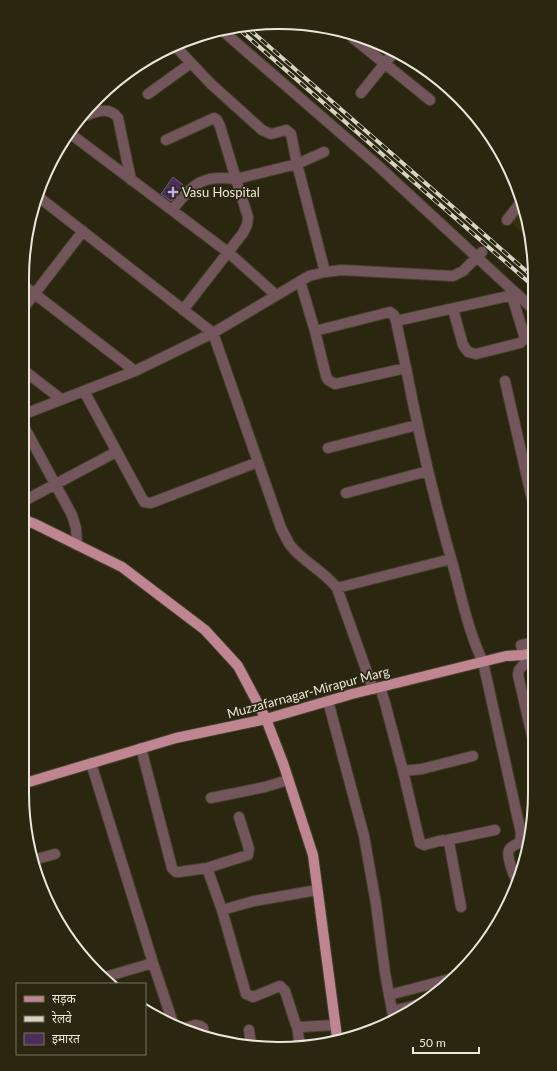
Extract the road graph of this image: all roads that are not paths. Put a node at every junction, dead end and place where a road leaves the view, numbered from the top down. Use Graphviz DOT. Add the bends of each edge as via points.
graph roads {
  1 [pos="227,35"];
  2 [pos="357,42"];
  3 [pos="179,50"];
  4 [pos="392,56"];
  5 [pos="191,63"];
  6 [pos="385,64"];
  7 [pos="361,93"];
  8 [pos="148,94"];
  9 [pos="430,100"];
  10 [pos="91,114"];
  11 [pos="74,136"];
  12 [pos="166,140"];
  13 [pos="324,152"];
  14 [pos="296,164"];
  15 [pos="236,179"];
  16 [pos="131,180"];
  17 [pos="42,199"];
  18 [pos="517,207"];
  19 [pos="172,210"];
  20 [pos="507,220"];
  21 [pos="82,231"];
  22 [pos="229,254"];
  23 [pos="480,255"];
  24 [pos="325,272"];
  25 [pos="300,281"];
  26 [pos="29,290"];
  27 [pos="34,294"];
  28 [pos="276,295"];
  29 [pos="515,295"];
  30 [pos="29,301"];
  31 [pos="528,305"];
  32 [pos="453,309"];
  33 [pos="183,310"];
  34 [pos="396,321"];
  35 [pos="315,331"];
  36 [pos="213,333"];
  37 [pos="406,368"];
  38 [pos="135,371"];
  39 [pos="29,376"];
  40 [pos="505,381"];
  41 [pos="84,391"];
  42 [pos="61,399"];
  43 [pos="29,412"];
  44 [pos="417,425"];
  45 [pos="29,436"];
  46 [pos="328,448"];
  47 [pos="116,452"];
  48 [pos="258,462"];
  49 [pos="428,471"];
  50 [pos="528,482"];
  51 [pos="55,484"];
  52 [pos="346,493"];
  53 [pos="29,498"];
  54 [pos="29,522"];
  55 [pos="77,545"];
  56 [pos="451,559"];
  57 [pos="337,588"];
  58 [pos="528,643"];
  59 [pos="527,660"];
  60 [pos="483,662"];
  61 [pos="376,688"];
  62 [pos="328,701"];
  63 [pos="528,718"];
  64 [pos="266,719"];
  65 [pos="141,748"];
  66 [pos="473,756"];
  67 [pos="91,764"];
  68 [pos="403,771"];
  69 [pos="288,780"];
  70 [pos="29,782"];
  71 [pos="211,798"];
  72 [pos="239,817"];
  73 [pos="495,830"];
  74 [pos="447,840"];
  75 [pos="55,854"];
  76 [pos="38,859"];
  77 [pos="207,868"];
  78 [pos="514,874"];
  79 [pos="317,890"];
  80 [pos="461,907"];
  81 [pos="222,910"];
  82 [pos="153,963"];
  83 [pos="109,976"];
  84 [pos="441,981"];
  85 [pos="389,995"];
  86 [pos="407,1006"];
  87 [pos="392,1010"];
  88 [pos="393,1014"];
  89 [pos="172,1018"];
  90 [pos="335,1025"];
  91 [pos="191,1026"];
  92 [pos="297,1026"];
  93 [pos="203,1030"];
  94 [pos="249,1030"];
  95 [pos="337,1035"];
  96 [pos="250,1040"];
  97 [pos="299,1041"];
  1 -- 23 [label="street"];
  2 -- 6 [label="street"];
  3 -- 5 [label="street"];
  4 -- 6 [label="street"];
  5 -- 8 [label="street"];
  5 -- 14 [label="street" via="265,132 290,132"];
  6 -- 7 [label="street"];
  6 -- 9 [label="street"];
  10 -- 16 [label="street" via="110,111 118,118"];
  11 -- 16 [label="street"];
  12 -- 15 [label="street" via="214,118 220,126"];
  13 -- 14 [label="street"];
  14 -- 15 [label="street"];
  14 -- 24 [label="street"];
  15 -- 19 [label="street" via="216,178 201,181 189,190"];
  15 -- 22 [label="street" via="248,221"];
  16 -- 19 [label="street"];
  17 -- 21 [label="street"];
  18 -- 20 [label="street"];
  19 -- 22 [label="street"];
  21 -- 27 [label="street"];
  21 -- 33 [label="street"];
  22 -- 28 [label="street"];
  22 -- 33 [label="street"];
  23 -- 24 [label="street" via="463,271 449,277 342,270"];
  23 -- 29 [label="street"];
  24 -- 25 [label="street"];
  25 -- 28 [label="street"];
  25 -- 35 [label="street"];
  26 -- 27 [label="street"];
  27 -- 30 [label="street"];
  27 -- 38 [label="street"];
  28 -- 36 [label="street"];
  29 -- 31 [label="street"];
  29 -- 32 [label="street"];
  29 -- 32 [label="street" via="525,338 520,342 476,354 468,352 463,345"];
  32 -- 34 [label="street"];
  33 -- 36 [label="street"];
  34 -- 35 [label="street" via="392,313 387,312"];
  34 -- 37 [label="street"];
  35 -- 37 [label="street" via="326,376 332,383"];
  36 -- 38 [label="street"];
  36 -- 48 [label="street"];
  37 -- 44 [label="street"];
  38 -- 41 [label="street"];
  39 -- 42 [label="street"];
  40 -- 50 [label="street"];
  41 -- 42 [label="street"];
  41 -- 47 [label="street"];
  42 -- 43 [label="street"];
  44 -- 46 [label="street"];
  44 -- 49 [label="street"];
  45 -- 51 [label="street"];
  47 -- 48 [label="street" via="146,503"];
  47 -- 51 [label="street"];
  48 -- 57 [label="street" via="287,540 299,554 329,577"];
  49 -- 52 [label="street"];
  49 -- 56 [label="street"];
  51 -- 53 [label="street"];
  51 -- 55 [label="street" via="75,521"];
  54 -- 55 [label="main road"];
  55 -- 64 [label="main road" via="122,567 205,630 238,666"];
  56 -- 57 [label="street"];
  56 -- 60 [label="street" via="475,645"];
  57 -- 61 [label="street"];
  58 -- 59 [label="street" via="521,645"];
  59 -- 60 [label="main road, Muzzafarnagar-Mirapur Marg" via="506,656"];
  59 -- 63 [label="street" via="519,670 518,676"];
  60 -- 61 [label="main road, Muzzafarnagar-Mirapur Marg"];
  60 -- 78 [label="street" via="521,833 520,842 508,851"];
  61 -- 62 [label="main road, Muzzafarnagar-Mirapur Marg"];
  61 -- 68 [label="street"];
  62 -- 64 [label="main road, Muzzafarnagar-Mirapur Marg"];
  62 -- 85 [label="street" via="364,836"];
  64 -- 65 [label="main road, Muzzafarnagar-Mirapur Marg"];
  64 -- 69 [label="main road"];
  65 -- 67 [label="main road, Muzzafarnagar-Mirapur Marg"];
  65 -- 77 [label="street" via="172,868 176,872"];
  66 -- 68 [label="street"];
  67 -- 70 [label="main road, Muzzafarnagar-Mirapur Marg"];
  67 -- 82 [label="street"];
  68 -- 74 [label="street" via="420,844"];
  69 -- 71 [label="street"];
  69 -- 79 [label="main road" via="313,855"];
  72 -- 77 [label="street" via="250,849 248,855"];
  73 -- 74 [label="street"];
  74 -- 80 [label="street"];
  75 -- 76 [label="street"];
  77 -- 81 [label="street"];
  79 -- 81 [label="street" via="254,901"];
  79 -- 90 [label="main road"];
  81 -- 92 [label="street" via="246,994 253,997 278,987 283,988"];
  82 -- 83 [label="street"];
  82 -- 89 [label="street"];
  84 -- 85 [label="street"];
  85 -- 87 [label="street"];
  86 -- 87 [label="street"];
  87 -- 88 [label="street"];
  90 -- 92 [label="street"];
  90 -- 95 [label="main road"];
  91 -- 93 [label="street" via="200,1026"];
  92 -- 97 [label="street"];
  94 -- 96 [label="street"];
}
